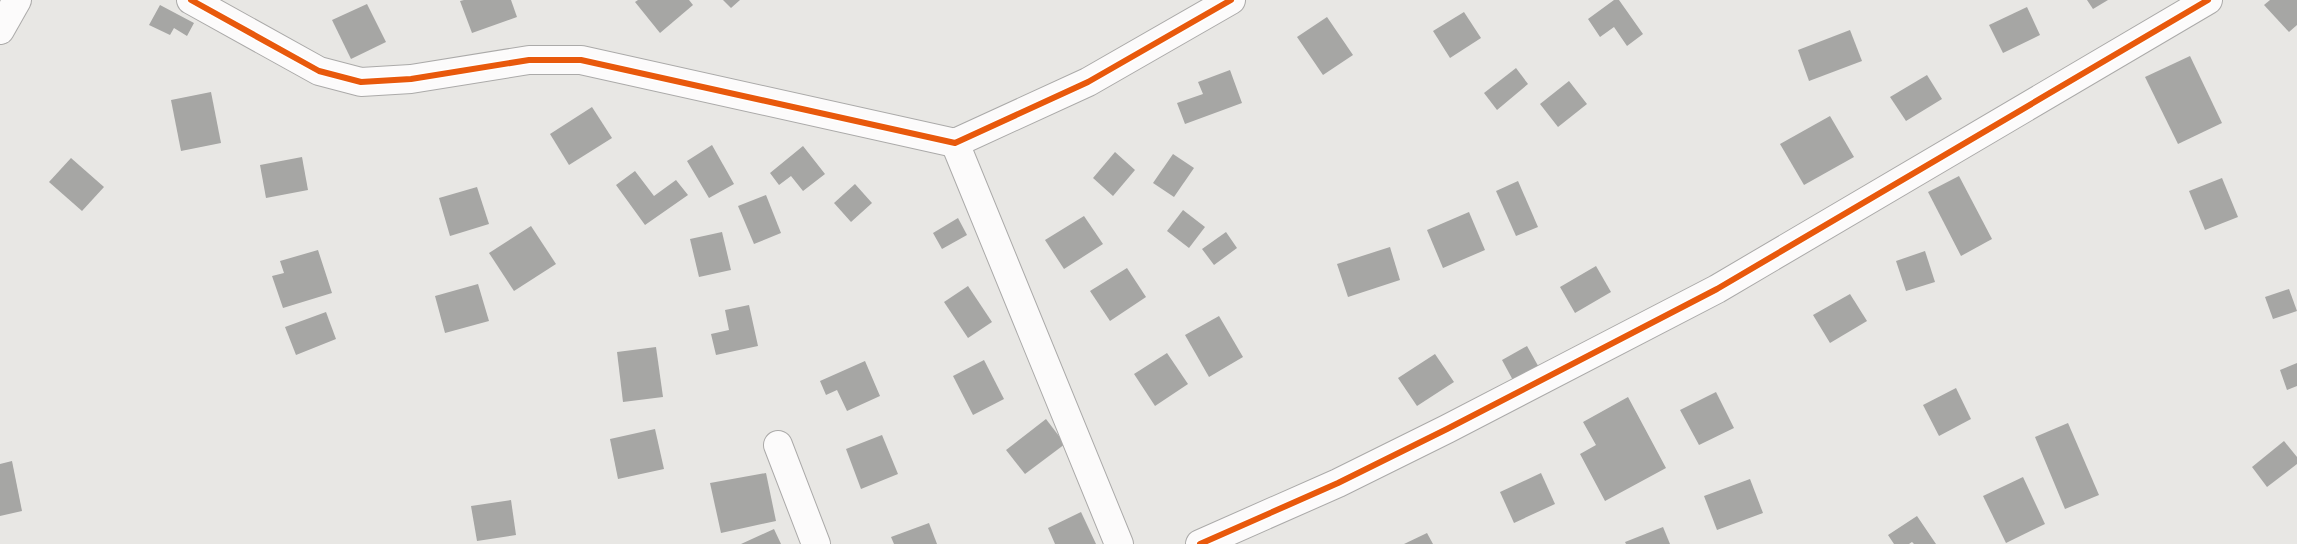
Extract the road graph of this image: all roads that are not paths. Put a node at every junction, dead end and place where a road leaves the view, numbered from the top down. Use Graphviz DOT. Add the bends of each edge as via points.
graph roads {
  1 [pos="17,0"];
  2 [pos="191,0"];
  3 [pos="1231,0"];
  4 [pos="2208,0"];
  5 [pos="0,30"];
  6 [pos="955,142"];
  7 [pos="778,446"];
  8 [pos="816,544"];
  9 [pos="1119,544"];
  10 [pos="1200,544"];
  1 -- 5 [label="street"];
  2 -- 6 [label="street" via="319,71 361,82 411,79 528,60 581,60"];
  3 -- 6 [label="street" via="1088,82"];
  4 -- 10 [label="street" via="1717,289 1388,458"];
  6 -- 9 [label="street"];
  7 -- 8 [label="street"];
}
